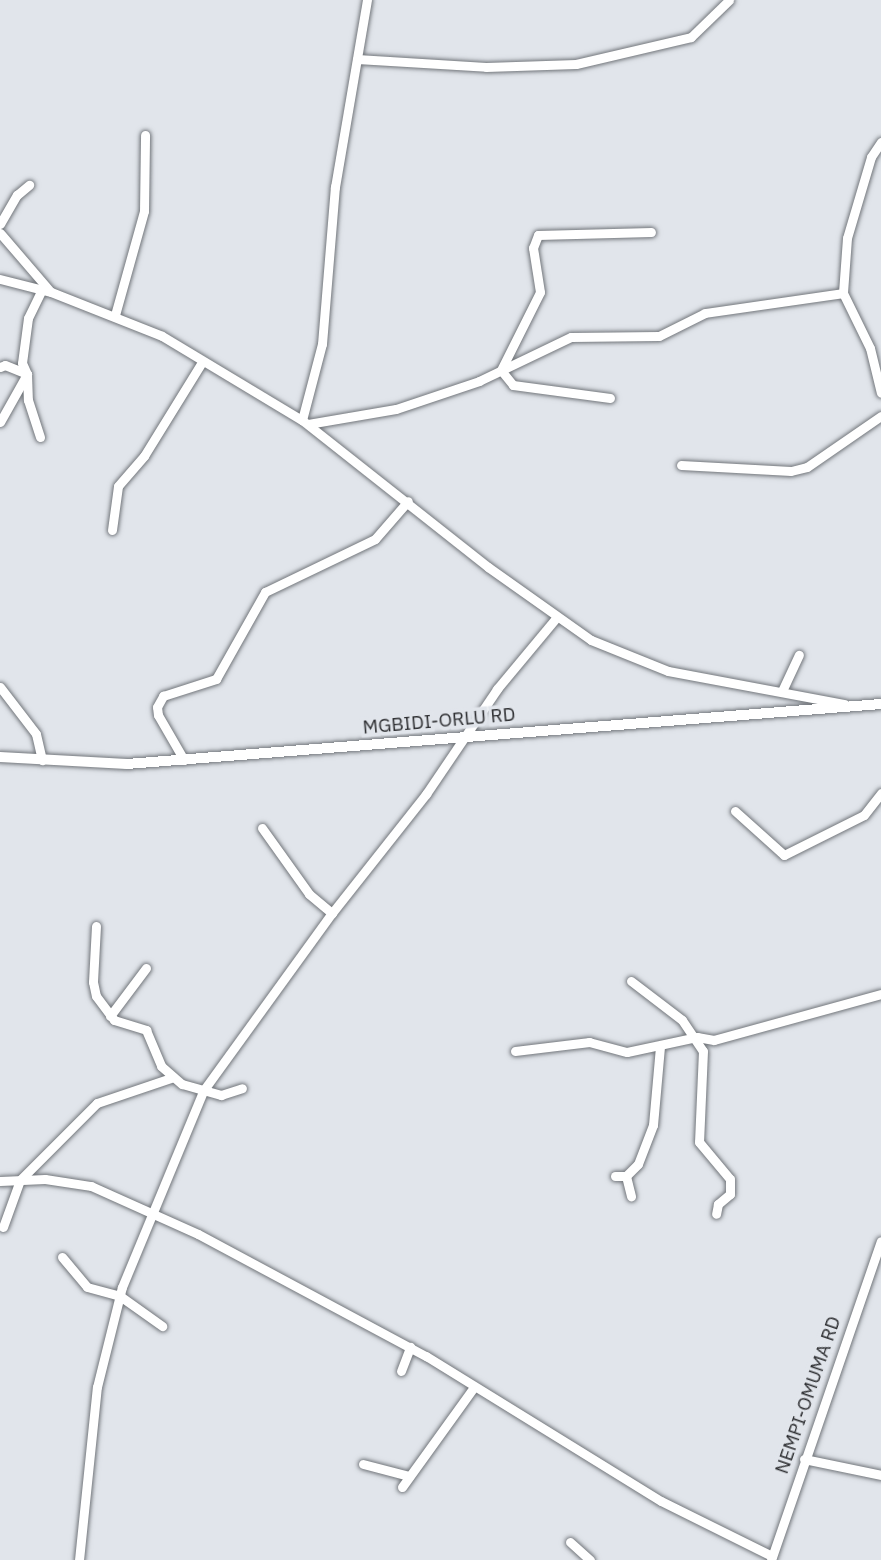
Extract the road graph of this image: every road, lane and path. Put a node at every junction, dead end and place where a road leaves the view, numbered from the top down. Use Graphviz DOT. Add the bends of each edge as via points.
graph roads {
  1 [pos="367,0"];
  2 [pos="729,0"];
  3 [pos="357,59"];
  4 [pos="145,135"];
  5 [pos="881,142"];
  6 [pos="29,185"];
  7 [pos="0,224"];
  8 [pos="651,232"];
  9 [pos="0,233"];
  10 [pos="0,279"];
  11 [pos="46,290"];
  12 [pos="843,293"];
  13 [pos="115,315"];
  14 [pos="202,362"];
  15 [pos="0,368"];
  16 [pos="501,370"];
  17 [pos="26,374"];
  18 [pos="881,393"];
  19 [pos="610,397"];
  20 [pos="881,416"];
  21 [pos="0,422"];
  22 [pos="305,422"];
  23 [pos="40,437"];
  24 [pos="681,465"];
  25 [pos="408,501"];
  26 [pos="112,530"];
  27 [pos="556,618"];
  28 [pos="799,655"];
  29 [pos="0,687"];
  30 [pos="782,691"];
  31 [pos="845,704"];
  32 [pos="881,704"];
  33 [pos="468,736"];
  34 [pos="0,757"];
  35 [pos="42,760"];
  36 [pos="184,760"];
  37 [pos="881,793"];
  38 [pos="734,810"];
  39 [pos="262,828"];
  40 [pos="332,913"];
  41 [pos="96,926"];
  42 [pos="146,968"];
  43 [pos="631,981"];
  44 [pos="881,994"];
  45 [pos="110,1016"];
  46 [pos="697,1037"];
  47 [pos="660,1046"];
  48 [pos="515,1051"];
  49 [pos="171,1078"];
  50 [pos="242,1088"];
  51 [pos="203,1091"];
  52 [pos="626,1176"];
  53 [pos="615,1177"];
  54 [pos="20,1180"];
  55 [pos="0,1181"];
  56 [pos="631,1196"];
  57 [pos="716,1214"];
  58 [pos="152,1215"];
  59 [pos="3,1227"];
  60 [pos="881,1241"];
  61 [pos="62,1257"];
  62 [pos="120,1296"];
  63 [pos="162,1326"];
  64 [pos="410,1347"];
  65 [pos="401,1371"];
  66 [pos="474,1387"];
  67 [pos="804,1459"];
  68 [pos="363,1464"];
  69 [pos="881,1475"];
  70 [pos="409,1476"];
  71 [pos="402,1487"];
  72 [pos="570,1542"];
  73 [pos="770,1559"];
  74 [pos="79,1560"];
  75 [pos="590,1560"];
  1 -- 3 [label="street"];
  2 -- 3 [label="street" via="691,37 576,64 485,68"];
  3 -- 22 [label="street" via="335,187 322,344"];
  4 -- 13 [label="street" via="144,211"];
  5 -- 12 [label="street" via="871,157 847,238"];
  6 -- 7 [label="street" via="17,195"];
  8 -- 16 [label="street" via="538,235 533,248 540,292"];
  9 -- 11 [label="street"];
  10 -- 11 [label="street"];
  11 -- 13 [label="street"];
  11 -- 17 [label="street" via="29,318 22,363"];
  12 -- 16 [label="street" via="705,313 659,336 571,337"];
  12 -- 18 [label="street" via="870,348"];
  13 -- 14 [label="street"];
  14 -- 22 [label="street"];
  14 -- 26 [label="street" via="144,456 118,486"];
  15 -- 17 [label="street" via="5,365"];
  16 -- 19 [label="street" via="513,385"];
  16 -- 22 [label="street" via="396,409"];
  17 -- 21 [label="street"];
  17 -- 23 [label="street" via="28,400"];
  20 -- 24 [label="street" via="799,469 767,472"];
  22 -- 25 [label="street"];
  25 -- 27 [label="street"];
  25 -- 36 [label="street" via="375,539 265,592 216,678 163,696 158,715"];
  27 -- 30 [label="street" via="591,640 668,671"];
  27 -- 33 [label="street" via="497,689"];
  28 -- 30 [label="street"];
  29 -- 35 [label="street" via="36,734"];
  30 -- 31 [label="street"];
  31 -- 32 [label="main road, MGBIDI-ORLU RD"];
  31 -- 33 [label="main road, MGBIDI-ORLU RD"];
  33 -- 36 [label="main road, MGBIDI-ORLU RD"];
  33 -- 40 [label="street"];
  34 -- 35 [label="main road, MGBIDI-ORLU RD"];
  35 -- 36 [label="main road, MGBIDI-ORLU RD" via="127,764"];
  37 -- 38 [label="street" via="863,816 783,855"];
  39 -- 40 [label="street" via="309,894"];
  40 -- 51 [label="street"];
  41 -- 45 [label="street" via="93,982 96,996"];
  42 -- 45 [label="street"];
  43 -- 46 [label="street"];
  44 -- 46 [label="street" via="714,1040"];
  45 -- 49 [label="street" via="146,1030"];
  46 -- 47 [label="street"];
  46 -- 57 [label="street" via="705,1068 699,1142 730,1179 730,1194 718,1204"];
  47 -- 48 [label="street" via="627,1052 569,1042"];
  47 -- 52 [label="street" via="653,1125 638,1164"];
  49 -- 51 [label="street"];
  49 -- 54 [label="street" via="97,1104"];
  50 -- 51 [label="street" via="220,1095"];
  51 -- 58 [label="street"];
  52 -- 53 [label="street"];
  52 -- 56 [label="street"];
  54 -- 55 [label="street"];
  54 -- 58 [label="street" via="44,1178 91,1186"];
  54 -- 59 [label="street"];
  58 -- 62 [label="street"];
  58 -- 64 [label="street" via="236,1254"];
  60 -- 67 [label="street, NEMPI-OMUMA RD"];
  61 -- 62 [label="street" via="87,1287"];
  62 -- 63 [label="street"];
  62 -- 74 [label="street" via="97,1387"];
  64 -- 65 [label="street"];
  64 -- 66 [label="street"];
  66 -- 70 [label="street"];
  66 -- 73 [label="street" via="661,1501"];
  67 -- 69 [label="street"];
  67 -- 73 [label="street, NEMPI-OMUMA RD"];
  68 -- 70 [label="street"];
  70 -- 71 [label="street"];
  72 -- 75 [label="street"];
}
